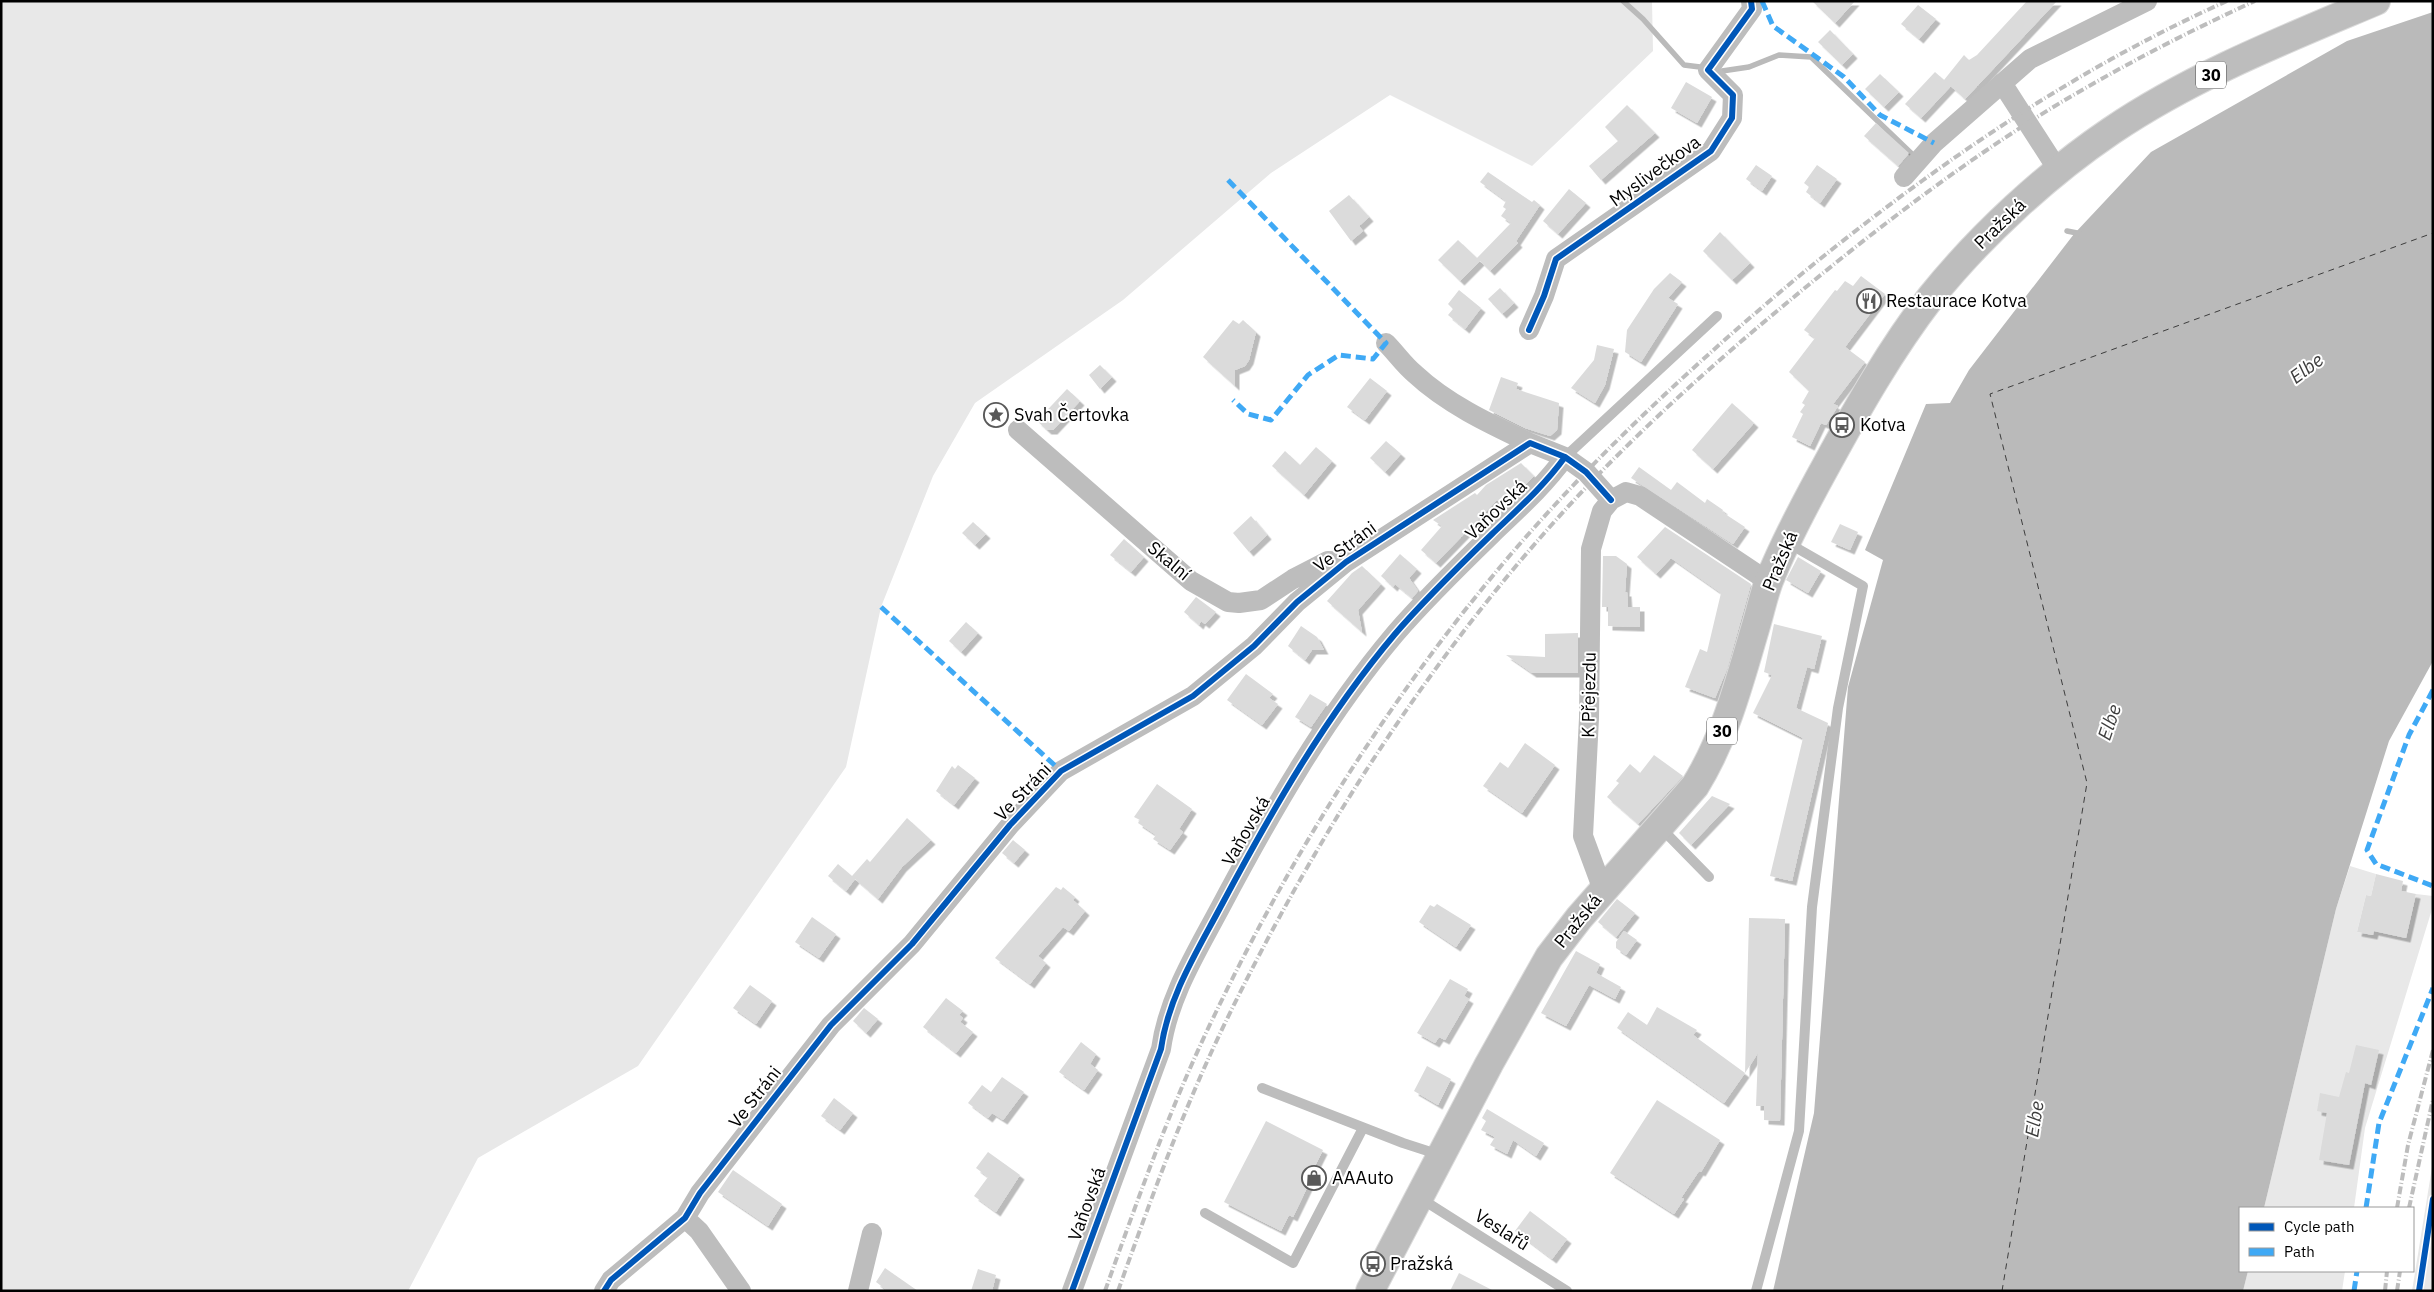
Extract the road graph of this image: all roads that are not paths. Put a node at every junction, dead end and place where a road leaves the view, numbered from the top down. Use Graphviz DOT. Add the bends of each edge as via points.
graph roads {
  1 [pos="1751,1"];
  2 [pos="2147,1"];
  3 [pos="2376,1"];
  4 [pos="2002,83"];
  5 [pos="2058,170"];
  6 [pos="1904,176"];
  7 [pos="1717,316"];
  8 [pos="1529,330"];
  9 [pos="1386,343"];
  10 [pos="1018,430"];
  11 [pos="1530,443"];
  12 [pos="1565,457"];
  13 [pos="1611,500"];
  14 [pos="1787,543"];
  15 [pos="1346,562"];
  16 [pos="1769,582"];
  17 [pos="1660,827"];
  18 [pos="1709,878"];
  19 [pos="1603,890"];
  20 [pos="1262,1088"];
  21 [pos="1363,1128"];
  22 [pos="1441,1155"];
  23 [pos="1419,1198"];
  24 [pos="1205,1213"];
  25 [pos="685,1218"];
  26 [pos="872,1233"];
  27 [pos="1757,1287"];
  28 [pos="604,1291"];
  29 [pos="741,1291"];
  30 [pos="858,1291"];
  31 [pos="1072,1291"];
  32 [pos="1370,1291"];
  33 [pos="1567,1291"];
  1 -- 8 [label="street, Myslivečkova" via="1752,9 1708,70 1733,95 1732,118 1711,151 1556,259"];
  2 -- 4 [label="street" via="2030,59"];
  3 -- 5 [label="main road, Pražská / 30" via="2294,35 2202,79 2111,131"];
  4 -- 5 [label="street"];
  4 -- 6 [label="street" via="1934,143"];
  5 -- 14 [label="main road, Pražská / 30" via="1962,262 1911,325 1839,442"];
  7 -- 12 [label="lane, Vaňovská"];
  9 -- 11 [label="street" via="1415,375 1492,425"];
  10 -- 15 [label="street, Skalní" via="1191,581 1228,602 1261,600 1328,561"];
  11 -- 12 [label="street"];
  11 -- 15 [label="street, Ve Stráni"];
  12 -- 13 [label="street" via="1586,472"];
  12 -- 31 [label="street, Vaňovská" via="1548,481 1450,575 1395,634 1345,698 1301,764 1181,982 1164,1025 1161,1050"];
  13 -- 16 [label="street" via="1626,492 1640,496"];
  13 -- 19 [label="street, K Přejezdu" via="1602,511 1591,549 1589,718 1583,836"];
  14 -- 16 [label="main road, Pražská / 30"];
  14 -- 27 [label="lane" via="1863,586 1838,708 1812,907 1799,1131"];
  15 -- 25 [label="street, Ve Stráni" via="1297,602 1254,646 1193,696 1061,771 1010,825 912,944 831,1025 700,1193"];
  16 -- 17 [label="main road, Pražská / 30" via="1734,702 1710,759 1694,786"];
  17 -- 18 [label="lane"];
  17 -- 19 [label="main road, Pražská / 30"];
  19 -- 22 [label="main road, Pražská / 30" via="1549,957"];
  20 -- 21 [label="lane"];
  21 -- 22 [label="lane"];
  21 -- 24 [label="lane" via="1293,1263"];
  22 -- 23 [label="main road, Pražská / 30"];
  23 -- 32 [label="main road, Pražská / 30"];
  23 -- 33 [label="lane, Veslařů"];
  25 -- 28 [label="street, Ve Stráni" via="611,1280"];
  25 -- 29 [label="street"];
  26 -- 30 [label="street"];
}
